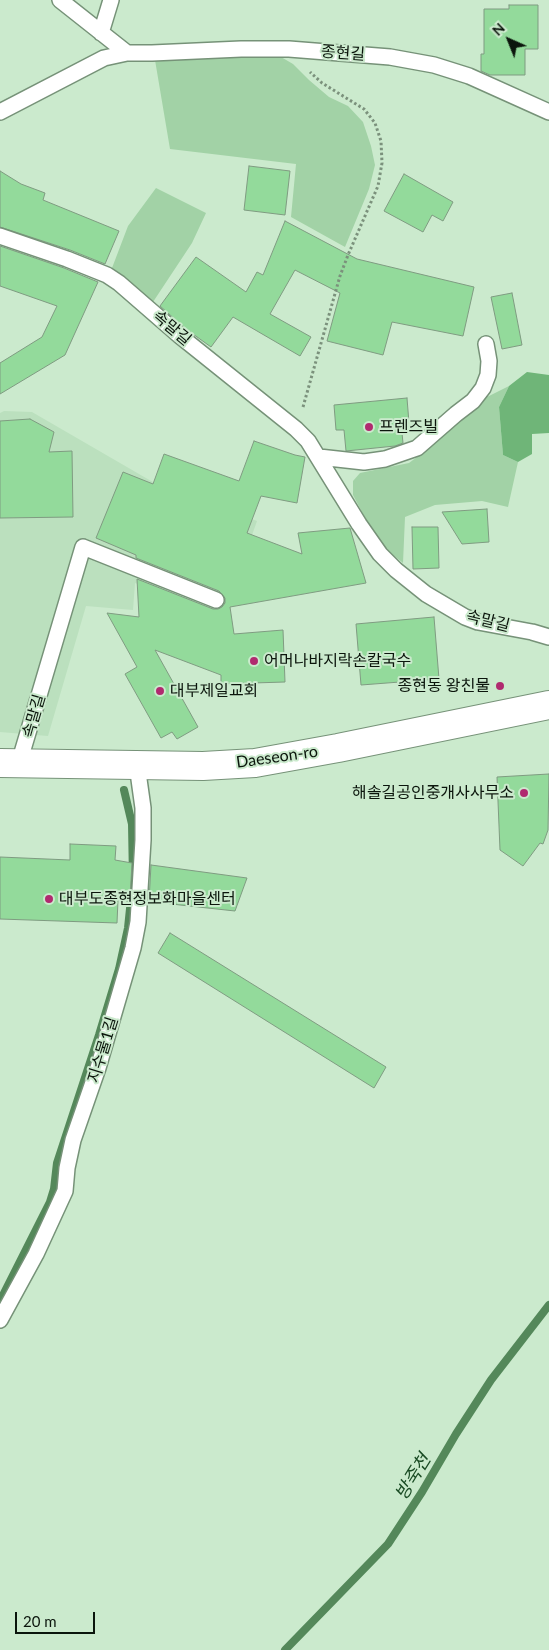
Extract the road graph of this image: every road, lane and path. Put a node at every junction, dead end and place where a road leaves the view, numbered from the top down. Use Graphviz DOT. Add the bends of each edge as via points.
graph roads {
  1 [pos="60,0"];
  2 [pos="111,0"];
  3 [pos="100,33"];
  4 [pos="289,49"];
  5 [pos="127,53"];
  6 [pos="0,112"];
  7 [pos="549,112"];
  8 [pos="0,236"];
  9 [pos="486,344"];
  10 [pos="296,429"];
  11 [pos="319,457"];
  12 [pos="216,600"];
  13 [pos="549,638"];
  14 [pos="549,705"];
  15 [pos="9,763"];
  16 [pos="137,765"];
  17 [pos="0,1320"];
  1 -- 3 [label="lane"];
  2 -- 3 [label="lane"];
  3 -- 5 [label="lane"];
  4 -- 5 [label="lane, 종현길"];
  4 -- 7 [label="lane, 종현길" via="390,57 434,65 469,76"];
  4 -- 10 [label="path" via="322,83 364,109 375,123 382,163 378,186 340,276"];
  5 -- 6 [label="lane, 종현길" via="104,58"];
  8 -- 10 [label="lane, 속말길" via="107,275"];
  9 -- 11 [label="lane" via="489,361 483,388 473,401 417,448 386,459 364,462"];
  10 -- 11 [label="lane, 속말길"];
  11 -- 13 [label="lane, 속말길" via="380,554 426,594 471,620"];
  12 -- 15 [label="lane, 속말길" via="83,547"];
  14 -- 16 [label="street, Daeseon-ro" via="255,763"];
  15 -- 16 [label="street, Daeseon-ro"];
  16 -- 17 [label="lane, 지수물1길" via="143,808 143,840 138,922 133,948 73,1140 65,1191"];
}
